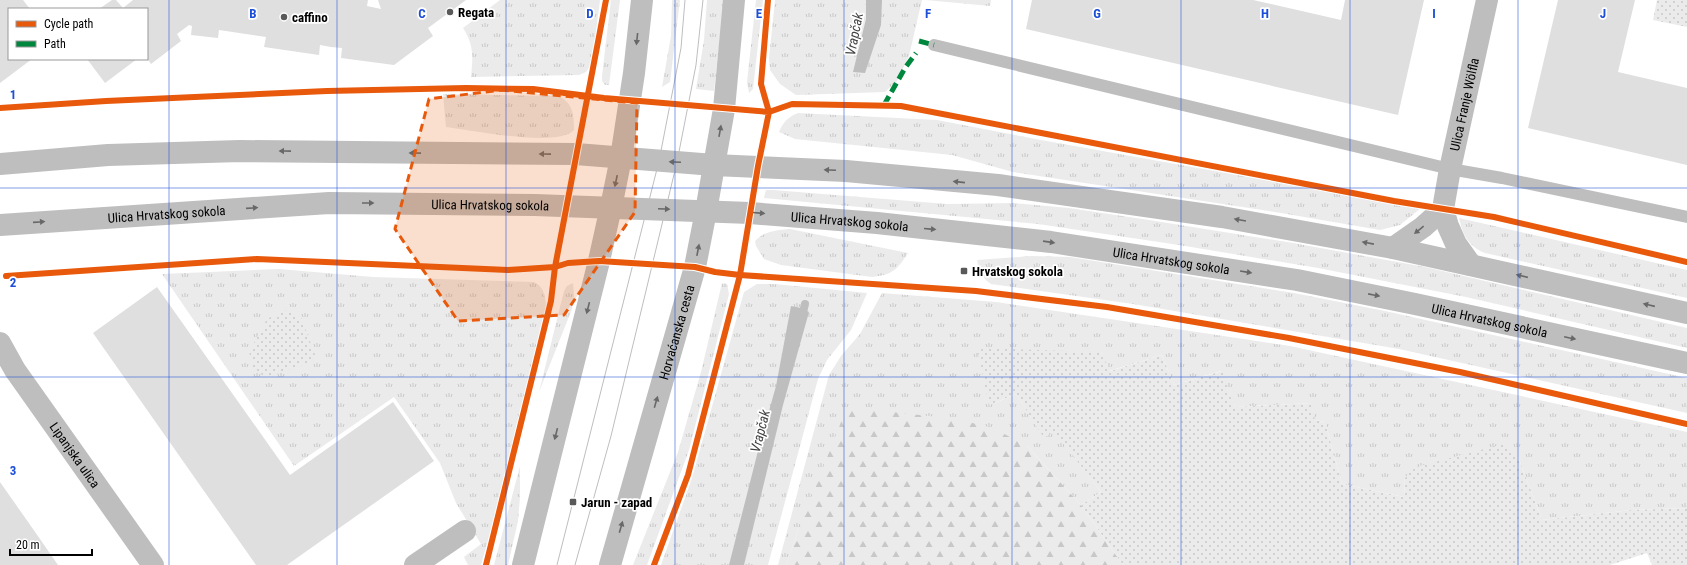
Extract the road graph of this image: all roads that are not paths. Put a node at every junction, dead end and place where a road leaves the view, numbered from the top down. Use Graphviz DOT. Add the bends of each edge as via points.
graph roads {
  1 [pos="642,0"];
  2 [pos="734,0"];
  3 [pos="1487,0"];
  4 [pos="934,45"];
  5 [pos="621,158"];
  6 [pos="0,164"];
  7 [pos="714,165"];
  8 [pos="1450,169"];
  9 [pos="611,207"];
  10 [pos="1443,209"];
  11 [pos="706,210"];
  12 [pos="1687,217"];
  13 [pos="0,225"];
  14 [pos="1393,248"];
  15 [pos="1471,265"];
  16 [pos="1687,313"];
  17 [pos="0,343"];
  18 [pos="1687,364"];
  19 [pos="464,531"];
  20 [pos="153,565"];
  21 [pos="416,565"];
  22 [pos="523,565"];
  23 [pos="610,565"];
  1 -- 5 [label="street, one-way"];
  7 -- 2 [label="street, Horvaćanska cesta, one-way" via="724,109"];
  3 -- 8 [label="street, Ulica Franje Wölfla"];
  4 -- 8 [label="lane"];
  5 -- 6 [label="street, one-way" via="576,154 240,151 108,155"];
  7 -- 5 [label="street, one-way"];
  5 -- 9 [label="street, one-way"];
  7 -- 11 [label="street, Horvaćanska cesta"];
  14 -- 7 [label="street, one-way" via="1222,217 1006,186 846,171"];
  8 -- 10 [label="street, Ulica Franje Wölfla"];
  8 -- 12 [label="lane"];
  9 -- 11 [label="street, Ulica Hrvatskog sokola, one-way"];
  13 -- 9 [label="street, Ulica Hrvatskog sokola, one-way" via="329,203"];
  9 -- 22 [label="street, one-way"];
  10 -- 14 [label="street, one-way" via="1424,227"];
  10 -- 15 [label="street, Ulica Franje Wölfla" via="1456,244"];
  11 -- 18 [label="street, Ulica Hrvatskog sokola, one-way" via="877,223 1010,237 1297,280"];
  23 -- 11 [label="street, Horvaćanska cesta, one-way" via="695,267"];
  14 -- 15 [label="street"];
  16 -- 15 [label="street, one-way"];
  17 -- 20 [label="street, Lipanjska ulica" via="16,370"];
  19 -- 21 [label="street"];
}
